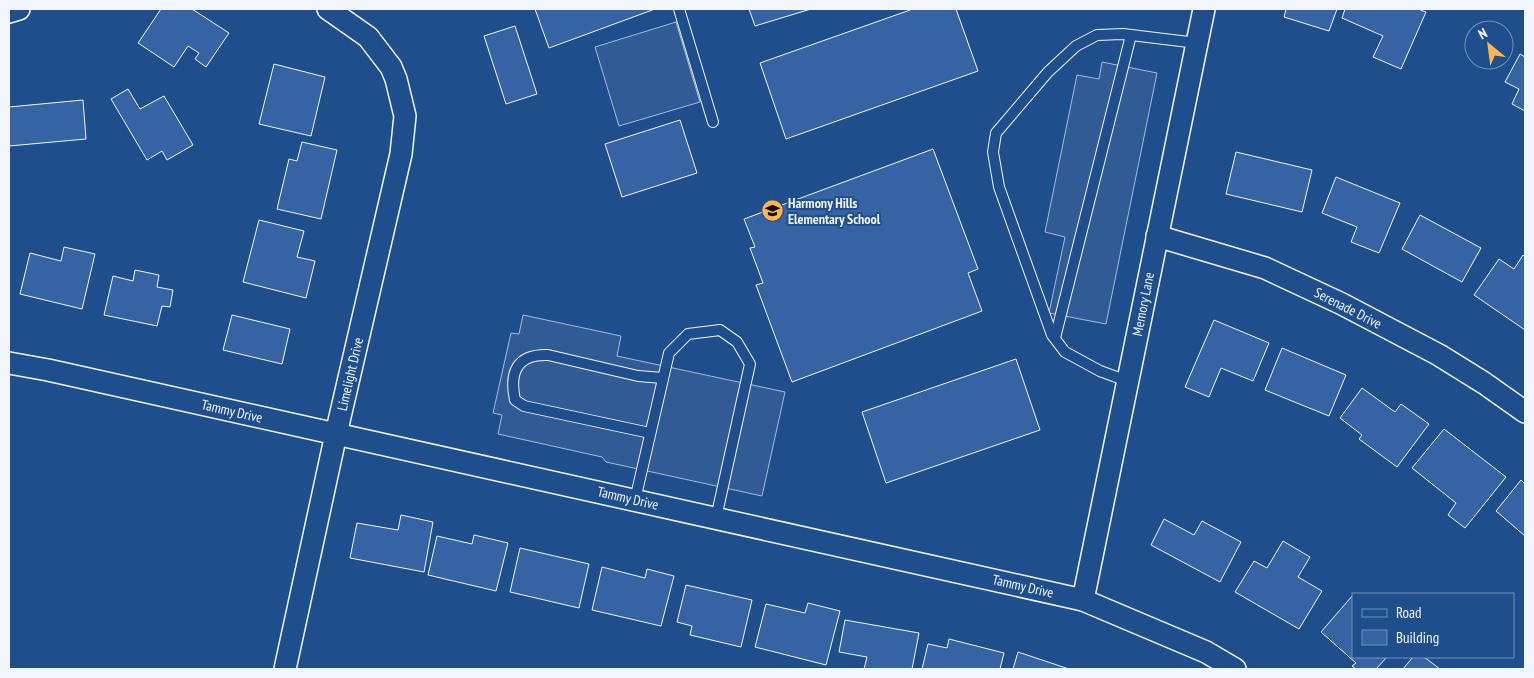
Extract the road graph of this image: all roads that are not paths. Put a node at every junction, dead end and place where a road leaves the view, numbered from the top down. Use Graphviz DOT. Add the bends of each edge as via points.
graph roads {
  1 [pos="18,9"];
  2 [pos="328,9"];
  3 [pos="679,9"];
  4 [pos="1204,9"];
  5 [pos="9,12"];
  6 [pos="1131,35"];
  7 [pos="1197,44"];
  8 [pos="713,122"];
  9 [pos="1157,236"];
  10 [pos="1055,338"];
  11 [pos="9,363"];
  12 [pos="663,378"];
  13 [pos="1127,381"];
  14 [pos="1525,412"];
  15 [pos="650,433"];
  16 [pos="336,434"];
  17 [pos="636,500"];
  18 [pos="716,518"];
  19 [pos="1083,600"];
  20 [pos="285,669"];
  21 [pos="1235,669"];
  1 -- 5 [label="street"];
  2 -- 16 [label="street, Limelight Drive" via="368,37 391,67 405,116 401,154"];
  3 -- 8 [label="lane"];
  4 -- 7 [label="street, Memory Lane"];
  6 -- 7 [label="lane"];
  6 -- 10 [label="lane"];
  6 -- 10 [label="lane" via="1097,35 1076,46 1048,72 996,133 993,152 999,187"];
  7 -- 9 [label="street, Memory Lane"];
  9 -- 13 [label="street, Memory Lane"];
  9 -- 14 [label="street, Serenade Drive" via="1265,268 1342,304 1439,354"];
  10 -- 13 [label="lane" via="1065,352"];
  11 -- 16 [label="street, Tammy Drive"];
  12 -- 15 [label="lane"];
  12 -- 15 [label="lane" via="638,376 538,354 519,363 516,371 515,400 524,406"];
  12 -- 18 [label="lane" via="669,353 688,334 720,330 737,342 750,364"];
  13 -- 19 [label="street, Memory Lane"];
  15 -- 17 [label="lane"];
  16 -- 17 [label="street, Tammy Drive"];
  16 -- 20 [label="street, Limelight Drive"];
  17 -- 18 [label="street, Tammy Drive"];
  18 -- 19 [label="street, Tammy Drive"];
  19 -- 21 [label="street, Tammy Drive" via="1206,652"];
}
